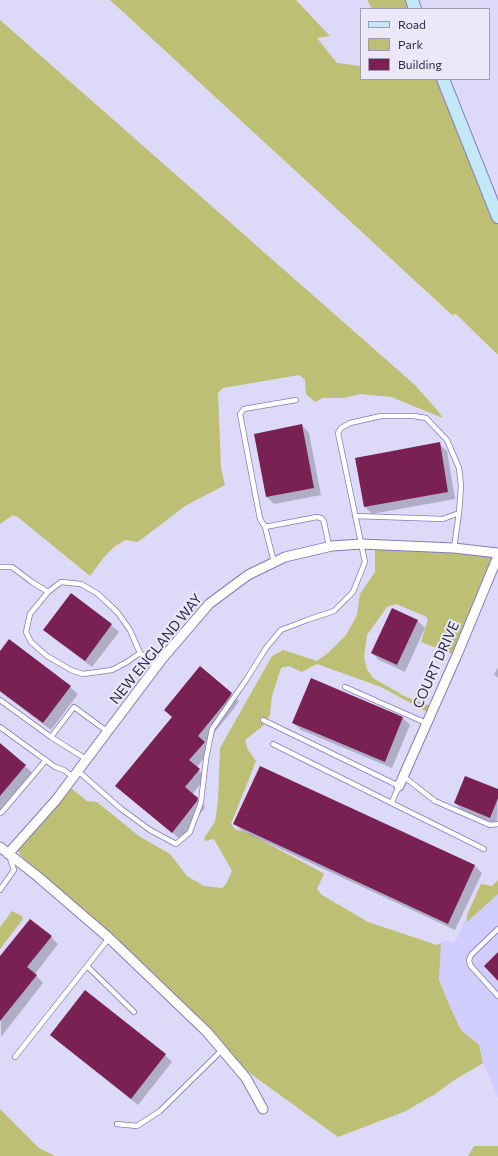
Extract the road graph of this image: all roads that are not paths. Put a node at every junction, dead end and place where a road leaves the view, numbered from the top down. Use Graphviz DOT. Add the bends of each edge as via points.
graph roads {
  1 [pos="443,80"];
  2 [pos="498,217"];
  3 [pos="296,400"];
  4 [pos="459,513"];
  5 [pos="354,516"];
  6 [pos="265,527"];
  7 [pos="361,544"];
  8 [pos="329,546"];
  9 [pos="454,548"];
  10 [pos="498,554"];
  11 [pos="274,562"];
  12 [pos="0,567"];
  13 [pos="48,592"];
  14 [pos="140,653"];
  15 [pos="156,667"];
  16 [pos="345,687"];
  17 [pos="0,700"];
  18 [pos="263,720"];
  19 [pos="426,723"];
  20 [pos="0,727"];
  21 [pos="108,732"];
  22 [pos="51,737"];
  23 [pos="273,744"];
  24 [pos="86,759"];
  25 [pos="46,760"];
  26 [pos="76,774"];
  27 [pos="403,776"];
  28 [pos="399,786"];
  29 [pos="392,802"];
  30 [pos="0,813"];
  31 [pos="498,824"];
  32 [pos="0,847"];
  33 [pos="484,849"];
  34 [pos="8,854"];
  35 [pos="0,890"];
  36 [pos="498,929"];
  37 [pos="109,938"];
  38 [pos="87,966"];
  39 [pos="498,996"];
  40 [pos="134,1012"];
  41 [pos="222,1050"];
  42 [pos="15,1057"];
  43 [pos="263,1109"];
  44 [pos="117,1124"];
  1 -- 2 [label="main road"];
  3 -- 6 [label="lane" via="244,409 240,414 260,519"];
  4 -- 5 [label="lane" via="443,519"];
  4 -- 5 [label="lane" via="459,468 447,440 426,418 381,416 350,423 338,433"];
  4 -- 9 [label="lane"];
  5 -- 7 [label="lane"];
  6 -- 8 [label="lane" via="321,518"];
  6 -- 11 [label="lane"];
  7 -- 8 [label="street, NEW ENGLAND WAY"];
  7 -- 9 [label="street, NEW ENGLAND WAY"];
  7 -- 26 [label="lane" via="365,562 353,592 334,612 281,630 266,648 212,729 201,802 190,832 176,844 150,830"];
  8 -- 11 [label="street, NEW ENGLAND WAY"];
  9 -- 10 [label="street, NEW ENGLAND WAY"];
  10 -- 19 [label="street, COURT DRIVE"];
  11 -- 15 [label="street, NEW ENGLAND WAY" via="248,574 209,604"];
  12 -- 13 [label="lane" via="12,567"];
  13 -- 14 [label="lane" via="61,582 81,584 98,594 118,613 130,630"];
  13 -- 14 [label="lane" via="30,614 26,632 32,642 47,656 83,674 112,670"];
  14 -- 15 [label="lane"];
  15 -- 21 [label="street, NEW ENGLAND WAY"];
  16 -- 19 [label="lane"];
  17 -- 22 [label="lane"];
  18 -- 28 [label="lane"];
  19 -- 27 [label="street, COURT DRIVE"];
  20 -- 25 [label="lane"];
  21 -- 22 [label="lane" via="74,707"];
  21 -- 24 [label="street, NEW ENGLAND WAY"];
  22 -- 24 [label="lane"];
  23 -- 29 [label="lane"];
  24 -- 26 [label="street, NEW ENGLAND WAY"];
  25 -- 26 [label="lane" via="55,767"];
  25 -- 30 [label="lane"];
  26 -- 34 [label="street, NEW ENGLAND WAY"];
  27 -- 28 [label="street, COURT DRIVE"];
  27 -- 31 [label="lane" via="435,801 490,825"];
  28 -- 29 [label="lane"];
  29 -- 33 [label="lane"];
  32 -- 34 [label="street"];
  34 -- 35 [label="lane" via="14,870"];
  34 -- 37 [label="street"];
  36 -- 39 [label="lane" via="469,960 470,965"];
  37 -- 38 [label="lane"];
  37 -- 41 [label="street"];
  38 -- 40 [label="lane"];
  38 -- 42 [label="lane"];
  41 -- 43 [label="street" via="246,1078"];
  41 -- 44 [label="lane" via="160,1111 137,1126"];
}
